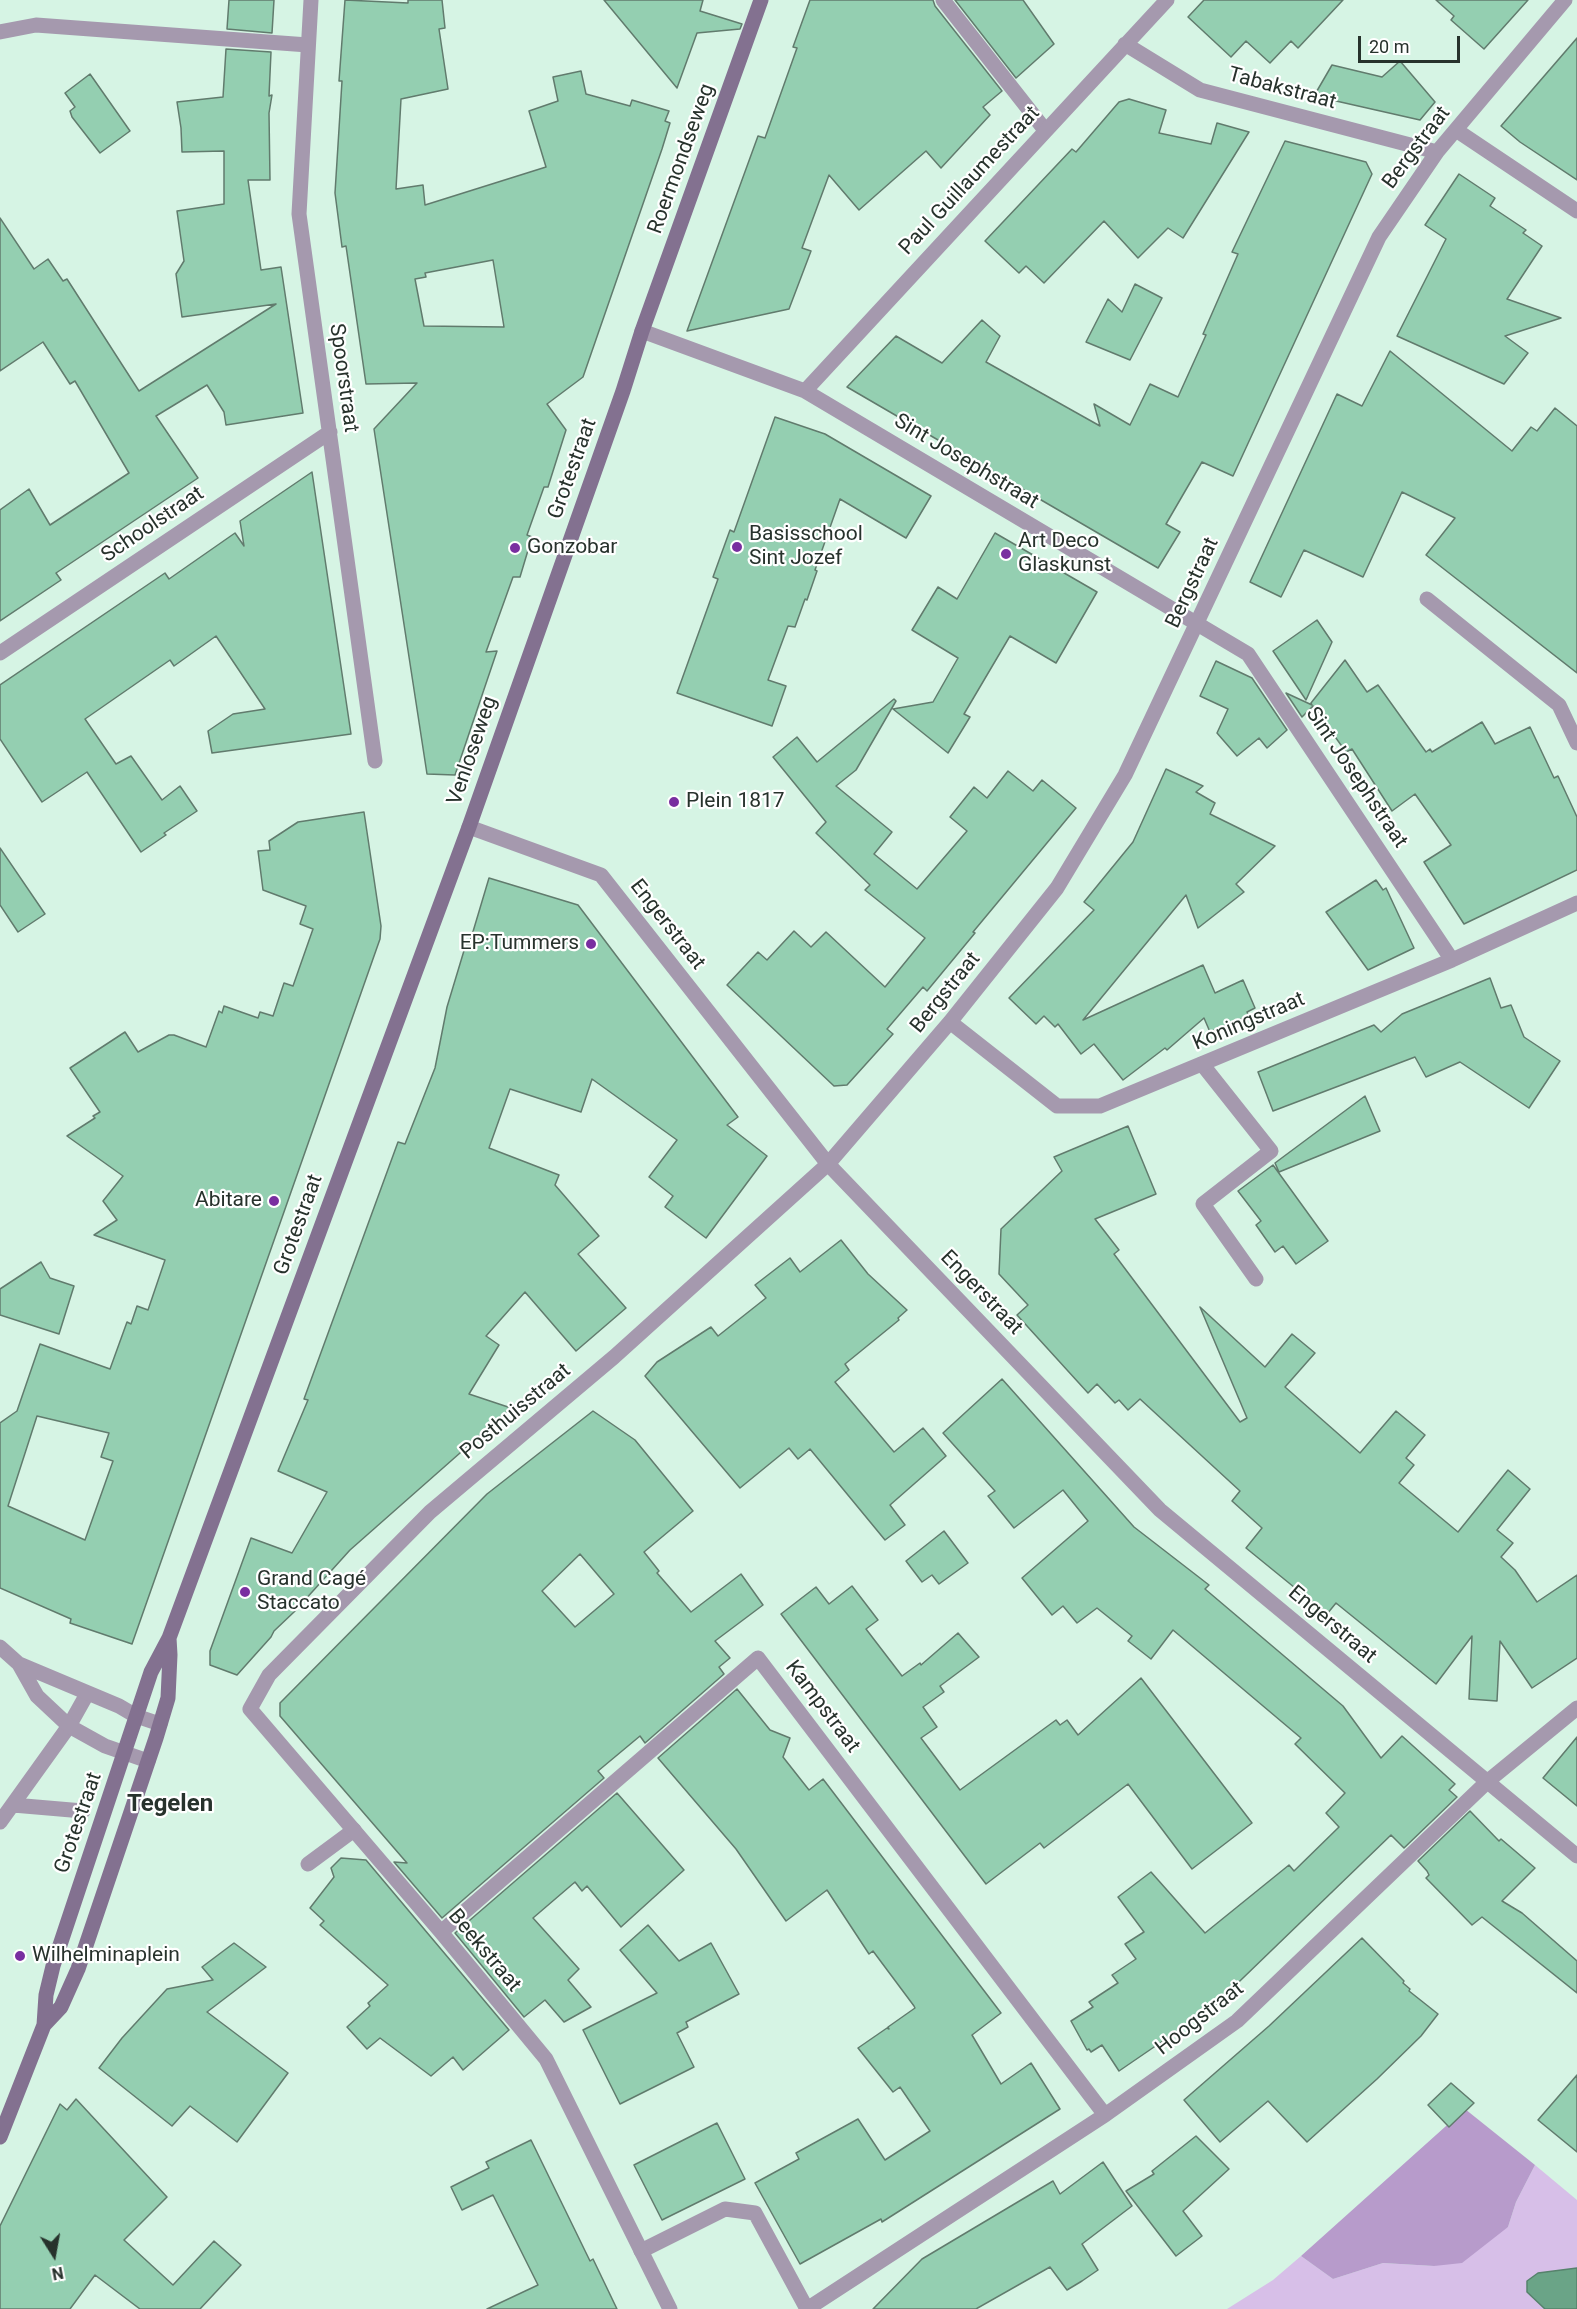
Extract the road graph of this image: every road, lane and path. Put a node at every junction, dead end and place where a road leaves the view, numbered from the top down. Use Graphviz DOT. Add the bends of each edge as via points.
graph roads {
  1 [pos="311,0"];
  2 [pos="761,0"];
  3 [pos="943,0"];
  4 [pos="1167,0"];
  5 [pos="1565,0"];
  6 [pos="0,32"];
  7 [pos="1125,44"];
  8 [pos="308,45"];
  9 [pos="1045,130"];
  10 [pos="1456,130"];
  11 [pos="1437,152"];
  12 [pos="1577,210"];
  13 [pos="642,331"];
  14 [pos="805,391"];
  15 [pos="330,432"];
  16 [pos="1427,599"];
  17 [pos="1197,623"];
  18 [pos="0,653"];
  19 [pos="517,689"];
  20 [pos="1577,743"];
  21 [pos="375,761"];
  22 [pos="469,827"];
  23 [pos="1577,903"];
  24 [pos="1452,960"];
  25 [pos="950,1022"];
  26 [pos="1202,1064"];
  27 [pos="828,1164"];
  28 [pos="1256,1279"];
  29 [pos="169,1638"];
  30 [pos="0,1647"];
  31 [pos="19,1664"];
  32 [pos="87,1694"];
  33 [pos="1577,1708"];
  34 [pos="250,1709"];
  35 [pos="136,1716"];
  36 [pos="160,1724"];
  37 [pos="69,1726"];
  38 [pos="125,1754"];
  39 [pos="148,1761"];
  40 [pos="1488,1781"];
  41 [pos="13,1805"];
  42 [pos="83,1811"];
  43 [pos="0,1822"];
  44 [pos="354,1830"];
  45 [pos="1577,1856"];
  46 [pos="308,1864"];
  47 [pos="441,1932"];
  48 [pos="44,2025"];
  49 [pos="1105,2115"];
  50 [pos="0,2138"];
  51 [pos="641,2251"];
  52 [pos="670,2309"];
  53 [pos="807,2309"];
  1 -- 8 [label="street, Spoorstraat"];
  2 -- 13 [label="main road, Roermondseweg"];
  3 -- 9 [label="street"];
  4 -- 7 [label="street, Paul Guillaumestraat"];
  5 -- 10 [label="street, Bergstraat"];
  6 -- 8 [label="street" via="36,25"];
  7 -- 9 [label="street, Paul Guillaumestraat"];
  7 -- 11 [label="street, Tabakstraat" via="1200,90"];
  8 -- 15 [label="street, Spoorstraat" via="299,214"];
  9 -- 14 [label="street, Paul Guillaumestraat"];
  10 -- 11 [label="street, Bergstraat"];
  10 -- 12 [label="street"];
  11 -- 17 [label="street, Bergstraat" via="1379,237"];
  13 -- 14 [label="street, Sint Josephstraat"];
  13 -- 19 [label="main road, Grotestraat"];
  14 -- 17 [label="street, Sint Josephstraat"];
  15 -- 18 [label="street, Schoolstraat"];
  15 -- 21 [label="street, Spoorstraat"];
  16 -- 20 [label="street" via="1559,705"];
  17 -- 24 [label="street, Sint Josephstraat" via="1248,654"];
  17 -- 25 [label="street, Bergstraat" via="1125,775 1057,888"];
  19 -- 22 [label="main road, Venloseweg"];
  22 -- 27 [label="street, Engerstraat" via="601,875"];
  22 -- 29 [label="main road, Grotestraat"];
  23 -- 24 [label="street, Koningstraat"];
  24 -- 26 [label="street, Koningstraat"];
  25 -- 26 [label="street, Koningstraat" via="1057,1106 1100,1106"];
  25 -- 27 [label="street, Bergstraat"];
  26 -- 28 [label="street" via="1271,1152 1203,1204"];
  27 -- 34 [label="street, Posthuisstraat" via="614,1357 430,1512 269,1675"];
  27 -- 40 [label="street, Engerstraat" via="1160,1510"];
  29 -- 35 [label="main road, Grotestraat" via="151,1672"];
  29 -- 36 [label="main road, Grotestraat" via="168,1698"];
  30 -- 31 [label="street"];
  31 -- 32 [label="street"];
  31 -- 37 [label="street" via="37,1696"];
  32 -- 35 [label="street"];
  32 -- 37 [label="street"];
  33 -- 40 [label="street, Hoogstraat"];
  34 -- 44 [label="street, Beekstraat"];
  35 -- 36 [label="street"];
  35 -- 38 [label="main road, Grotestraat"];
  36 -- 39 [label="main road, Grotestraat"];
  37 -- 38 [label="street"];
  37 -- 41 [label="street"];
  38 -- 39 [label="street"];
  38 -- 48 [label="main road, Grotestraat" via="53,1966"];
  39 -- 48 [label="main road, Grotestraat" via="78,1969 61,2007"];
  40 -- 45 [label="street, Engerstraat"];
  40 -- 49 [label="street, Hoogstraat" via="1237,2021"];
  41 -- 42 [label="street"];
  41 -- 43 [label="street"];
  44 -- 46 [label="street"];
  44 -- 47 [label="street, Beekstraat"];
  47 -- 49 [label="street, Kampstraat" via="758,1659"];
  47 -- 51 [label="street, Beekstraat" via="546,2059"];
  48 -- 50 [label="main road, Grotestraat"];
  49 -- 53 [label="street, Hoogstraat"];
  51 -- 52 [label="street, Beekstraat"];
  51 -- 53 [label="street" via="724,2209 754,2213"];
}
